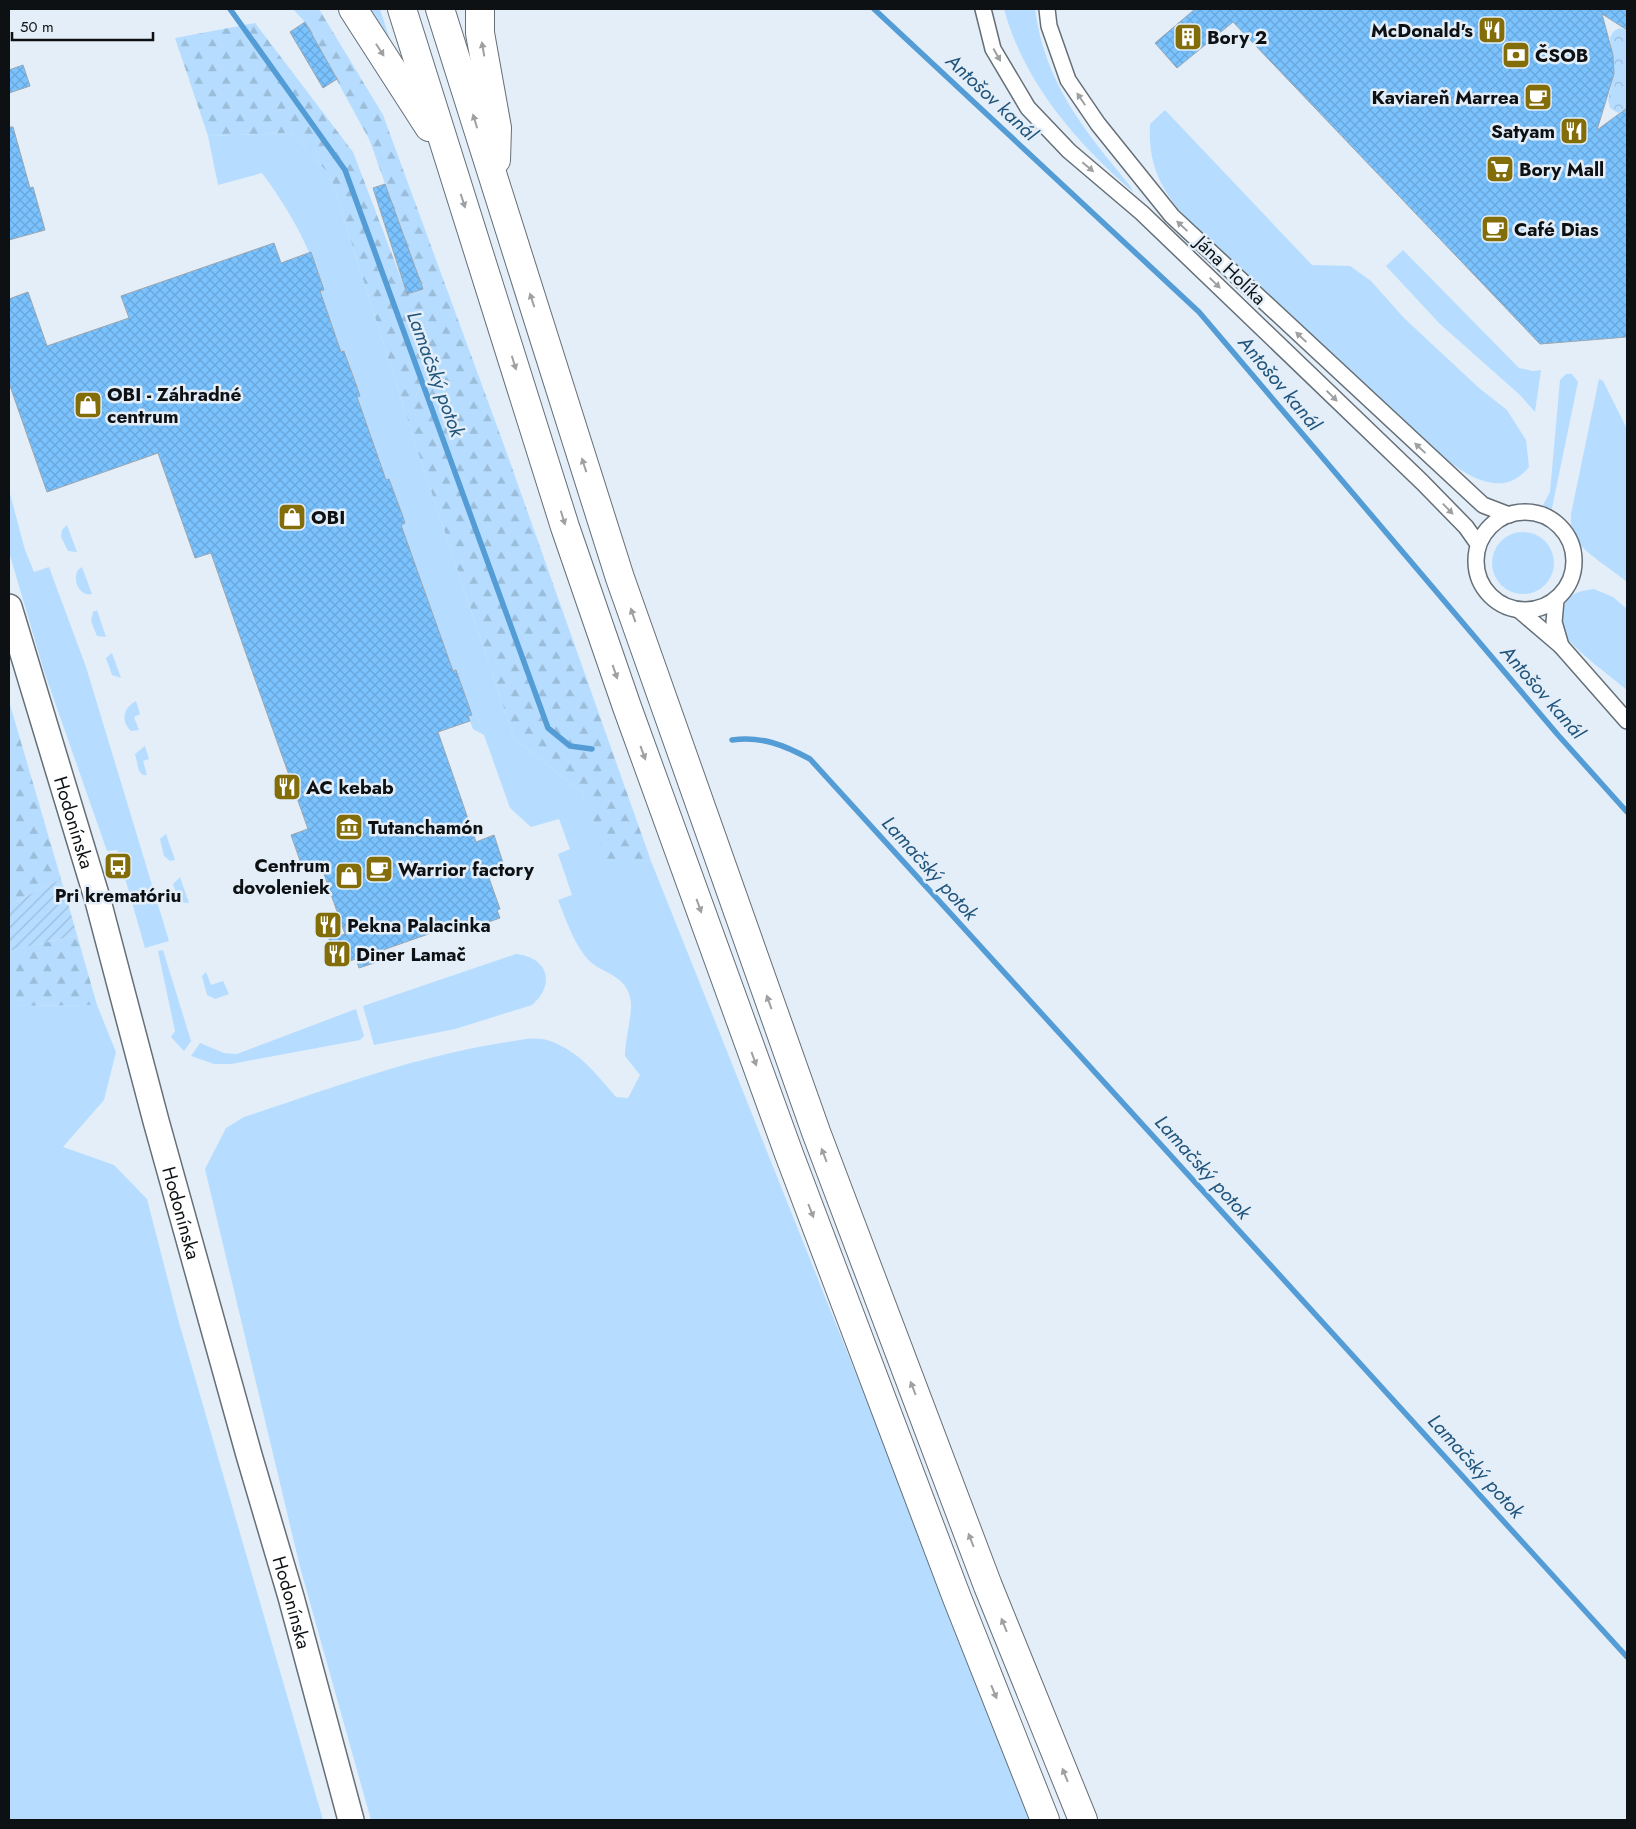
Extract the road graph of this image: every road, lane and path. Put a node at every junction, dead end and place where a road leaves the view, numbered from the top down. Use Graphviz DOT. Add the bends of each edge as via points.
graph roads {
  1 [pos="353,9"];
  2 [pos="402,9"];
  3 [pos="440,9"];
  4 [pos="480,9"];
  5 [pos="983,9"];
  6 [pos="1047,9"];
  7 [pos="448,155"];
  8 [pos="495,184"];
  9 [pos="1509,515"];
  10 [pos="1478,544"];
  11 [pos="1556,600"];
  12 [pos="9,607"];
  13 [pos="1520,611"];
  14 [pos="1561,646"];
  15 [pos="1627,721"];
  16 [pos="351,1820"];
  17 [pos="1045,1820"];
  18 [pos="1083,1820"];
  1 -- 7 [label="highway, one-way"];
  2 -- 7 [label="highway"];
  8 -- 3 [label="highway, one-way"];
  8 -- 4 [label="highway, one-way" via="497,128 480,34"];
  5 -- 10 [label="street, Jána Holíka, one-way" via="993,49 1028,108 1069,151 1142,213 1422,482"];
  9 -- 6 [label="street, Jána Holíka, one-way" via="1482,505 1172,216 1098,124 1068,80 1049,26"];
  7 -- 17 [label="highway, one-way" via="565,527 627,707 799,1182 956,1598"];
  18 -- 8 [label="highway, one-way" via="988,1586 812,1122 620,578"];
  9 -- 10 [label="street" via="1492,524"];
  9 -- 11 [label="street" via="1528,512 1541,515 1558,525 1566,535 1574,566 1568,585"];
  10 -- 13 [label="street" via="1475,564 1480,584 1494,601"];
  11 -- 13 [label="street" via="1539,608"];
  11 -- 14 [label="street" via="1554,622"];
  12 -- 16 [label="main road, Hodonínska" via="98,901"];
  13 -- 14 [label="street"];
  14 -- 15 [label="street"];
}
